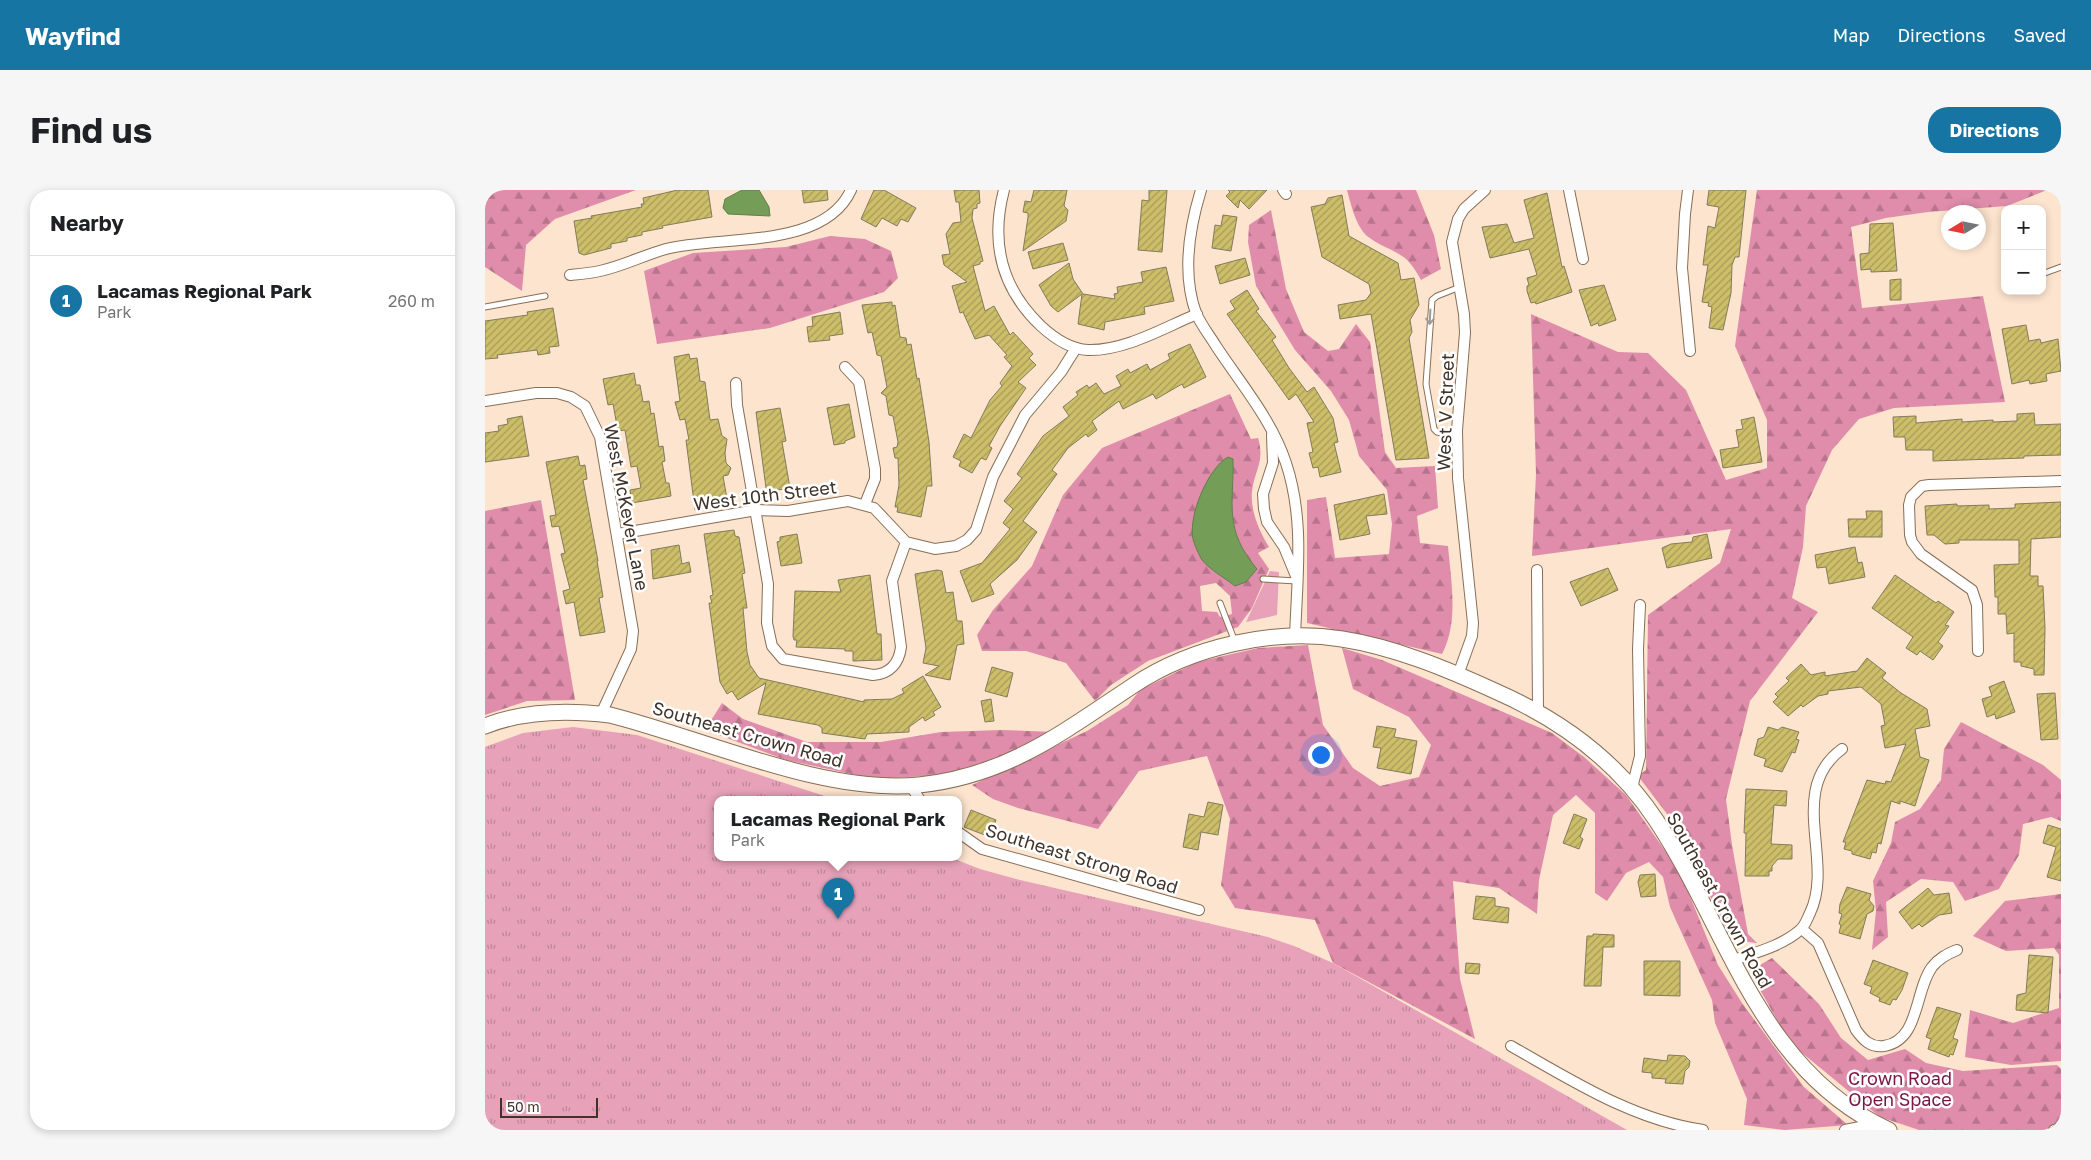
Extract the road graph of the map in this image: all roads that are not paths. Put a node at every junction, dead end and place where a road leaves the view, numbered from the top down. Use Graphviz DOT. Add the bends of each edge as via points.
graph roads {
  1 [pos="851,190"];
  2 [pos="1004,190"];
  3 [pos="1201,190"];
  4 [pos="1485,190"];
  5 [pos="1569,190"];
  6 [pos="1689,190"];
  7 [pos="1583,259"];
  8 [pos="2061,267"];
  9 [pos="2046,273"];
  10 [pos="570,275"];
  11 [pos="1461,286"];
  12 [pos="545,296"];
  13 [pos="485,307"];
  14 [pos="1197,314"];
  15 [pos="1076,348"];
  16 [pos="1690,351"];
  17 [pos="845,367"];
  18 [pos="736,383"];
  19 [pos="485,401"];
  20 [pos="1272,429"];
  21 [pos="1457,436"];
  22 [pos="2061,481"];
  23 [pos="865,504"];
  24 [pos="756,510"];
  25 [pos="617,534"];
  26 [pos="906,542"];
  27 [pos="1537,570"];
  28 [pos="1263,579"];
  29 [pos="1297,581"];
  30 [pos="1220,603"];
  31 [pos="1640,604"];
  32 [pos="1295,637"];
  33 [pos="1236,644"];
  34 [pos="1978,651"];
  35 [pos="1458,675"];
  36 [pos="1537,712"];
  37 [pos="601,714"];
  38 [pos="485,726"];
  39 [pos="1842,749"];
  40 [pos="910,785"];
  41 [pos="1631,788"];
  42 [pos="917,796"];
  43 [pos="962,835"];
  44 [pos="1199,910"];
  45 [pos="1802,929"];
  46 [pos="1957,950"];
  47 [pos="1731,961"];
  48 [pos="1511,1046"];
  49 [pos="1875,1124"];
  50 [pos="2061,1128"];
  51 [pos="1703,1130"];
  52 [pos="1845,1130"];
  53 [pos="1889,1130"];
  54 [pos="2055,1130"];
  1 -- 10 [label="street" via="833,213 792,233 691,244 602,271"];
  2 -- 15 [label="street" via="997,226 1007,281 1034,319 1056,339"];
  3 -- 14 [label="street" via="1189,246 1190,285"];
  4 -- 11 [label="street, West V Street" via="1464,209 1455,229 1452,242"];
  5 -- 7 [label="street"];
  6 -- 16 [label="street" via="1682,268"];
  8 -- 9 [label="lane"];
  11 -- 21 [label="street, West V Street" via="1465,333"];
  11 -- 21 [label="lane, one-way" via="1432,300 1426,384 1434,429"];
  12 -- 13 [label="lane"];
  14 -- 15 [label="street" via="1123,344 1101,349"];
  14 -- 20 [label="street"];
  15 -- 26 [label="street" via="1061,372 1025,415 993,477 979,524 972,536 944,549"];
  17 -- 23 [label="street" via="859,382 874,463 875,479"];
  18 -- 24 [label="street"];
  19 -- 25 [label="street, West McKever Lane" via="536,393 557,394 571,396 585,406 600,436"];
  20 -- 29 [label="street" via="1296,497 1300,538"];
  20 -- 29 [label="street" via="1273,463 1263,494 1264,509 1267,522 1284,547"];
  21 -- 35 [label="street, West V Street" via="1458,478 1473,623 1472,636"];
  22 -- 34 [label="street" via="1921,486 1911,497 1910,535 1916,548 1967,584 1975,597"];
  23 -- 24 [label="street, West 10th Street" via="848,501 788,511"];
  23 -- 26 [label="street" via="883,516"];
  24 -- 25 [label="street, West 10th Street"];
  24 -- 26 [label="street" via="768,584 767,623 772,646 783,659 791,662 873,675 881,675 893,667 901,648 892,581"];
  25 -- 37 [label="street, West McKever Lane" via="633,631 631,649"];
  27 -- 36 [label="street"];
  28 -- 29 [label="lane"];
  29 -- 32 [label="street"];
  30 -- 33 [label="lane"];
  31 -- 41 [label="street" via="1640,756"];
  32 -- 33 [label="street, Southeast Crown Road"];
  32 -- 35 [label="street, Southeast Crown Road" via="1342,639 1374,646"];
  33 -- 40 [label="street, Southeast Crown Road" via="1172,664 1138,682 1028,753 964,778"];
  35 -- 36 [label="street, Southeast Crown Road"];
  36 -- 41 [label="street, Southeast Crown Road" via="1576,736"];
  37 -- 38 [label="street, Southeast Crown Road" via="541,713"];
  37 -- 40 [label="street, Southeast Crown Road" via="825,777 858,783"];
  39 -- 45 [label="street" via="1830,758 1815,790 1816,895"];
  40 -- 42 [label="street"];
  41 -- 47 [label="street, Southeast Crown Road" via="1677,854"];
  43 -- 44 [label="street, Southeast Strong Road" via="982,849"];
  45 -- 46 [label="street" via="1818,943 1855,1030 1863,1041 1877,1047 1891,1045 1909,1030 1932,968 1944,955"];
  45 -- 47 [label="street" via="1761,951"];
  47 -- 49 [label="street, Southeast Crown Road" via="1760,1013 1803,1066 1837,1097"];
  48 -- 51 [label="street" via="1634,1112"];
  49 -- 52 [label="street"];
  49 -- 53 [label="street, Southeast Crown Road"];
  50 -- 54 [label="street"];
}
